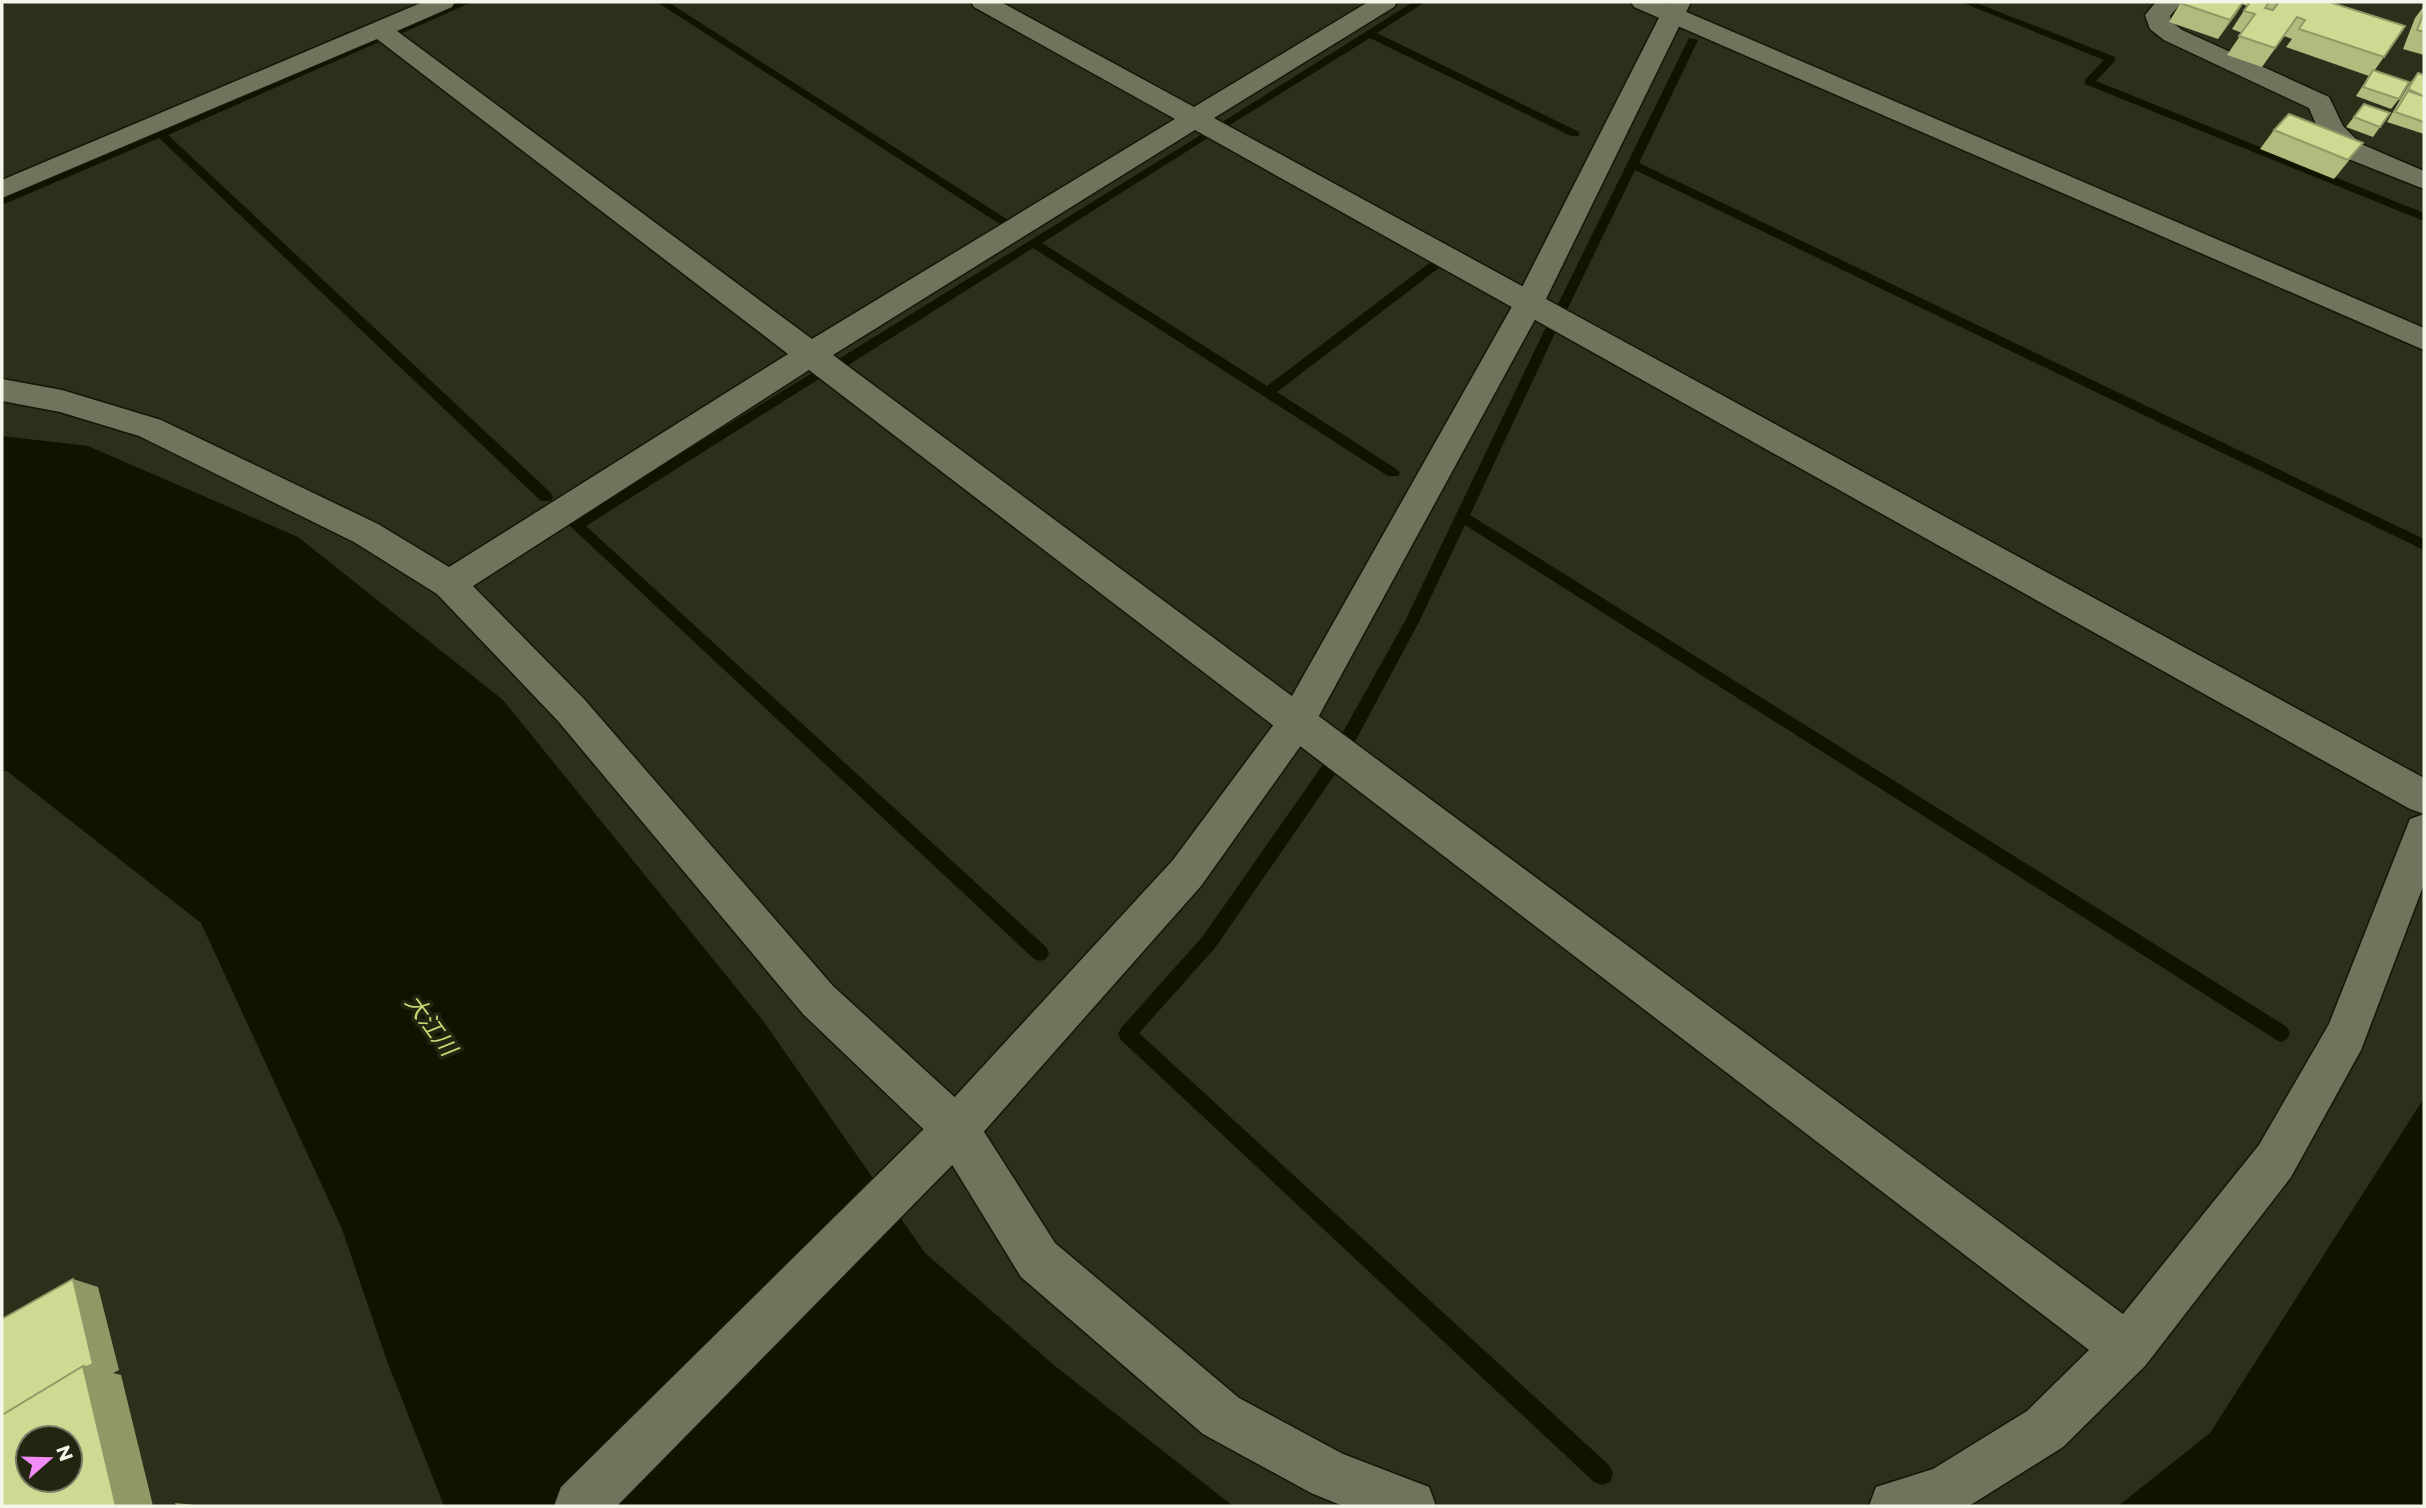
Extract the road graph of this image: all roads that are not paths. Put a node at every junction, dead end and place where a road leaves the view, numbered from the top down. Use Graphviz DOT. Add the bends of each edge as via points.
graph roads {
  1 [pos="443,2"];
  2 [pos="983,2"];
  3 [pos="1385,2"];
  4 [pos="2170,2"];
  5 [pos="1665,6"];
  6 [pos="379,29"];
  7 [pos="1194,118"];
  8 [pos="2424,181"];
  9 [pos="2,190"];
  10 [pos="1529,303"];
  11 [pos="2424,340"];
  12 [pos="809,355"];
  13 [pos="2,390"];
  14 [pos="449,584"];
  15 [pos="1296,723"];
  16 [pos="2424,797"];
  17 [pos="2424,831"];
  18 [pos="942,1143"];
  19 [pos="2127,1348"];
  20 [pos="580,1506"];
  21 [pos="1410,1506"];
  22 [pos="1895,1506"];
  1 -- 6 [label="street"];
  2 -- 7 [label="street"];
  3 -- 7 [label="street"];
  4 -- 8 [label="street" via="2157,15 2159,24 2173,34 2320,103 2331,129 2351,150"];
  5 -- 10 [label="street"];
  5 -- 11 [label="street"];
  6 -- 9 [label="street"];
  6 -- 12 [label="street"];
  7 -- 10 [label="street"];
  7 -- 12 [label="street"];
  10 -- 15 [label="street"];
  10 -- 16 [label="street"];
  12 -- 14 [label="street"];
  12 -- 15 [label="street"];
  13 -- 14 [label="street" via="62,401 150,428 366,533"];
  14 -- 18 [label="street" via="571,710"];
  15 -- 18 [label="street" via="1187,873"];
  15 -- 19 [label="street"];
  17 -- 19 [label="street" via="2346,1035 2275,1161"];
  18 -- 20 [label="street"];
  18 -- 21 [label="street" via="1038,1260 1222,1416 1329,1475"];
  19 -- 22 [label="street" via="2045,1429 1944,1492"];
}
